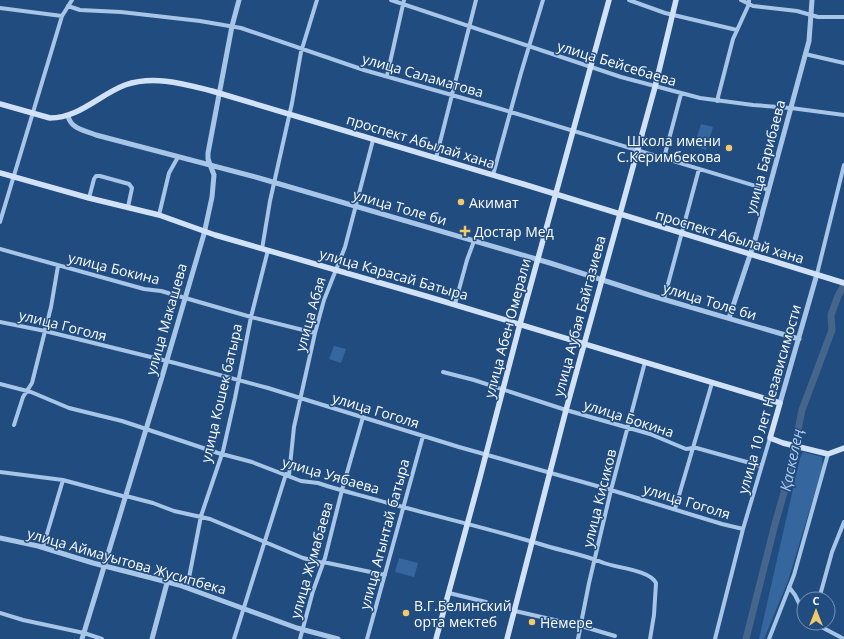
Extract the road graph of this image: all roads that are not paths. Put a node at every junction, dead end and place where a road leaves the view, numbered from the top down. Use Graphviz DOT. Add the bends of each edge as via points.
graph roads {
  1 [pos="71,0"];
  2 [pos="239,0"];
  3 [pos="317,0"];
  4 [pos="391,0"];
  5 [pos="476,0"];
  6 [pos="543,0"];
  7 [pos="609,0"];
  8 [pos="629,0"];
  9 [pos="676,0"];
  10 [pos="741,0"];
  11 [pos="812,0"];
  12 [pos="403,2"];
  13 [pos="749,2"];
  14 [pos="68,6"];
  15 [pos="0,8"];
  16 [pos="672,14"];
  17 [pos="811,15"];
  18 [pos="62,16"];
  19 [pos="844,16"];
  20 [pos="232,26"];
  21 [pos="469,26"];
  22 [pos="737,30"];
  23 [pos="529,46"];
  24 [pos="302,49"];
  25 [pos="806,54"];
  26 [pos="844,63"];
  27 [pos="591,67"];
  28 [pos="387,76"];
  29 [pos="655,87"];
  30 [pos="219,94"];
  31 [pos="681,94"];
  32 [pos="452,95"];
  33 [pos="717,101"];
  34 [pos="0,104"];
  35 [pos="791,108"];
  36 [pos="510,112"];
  37 [pos="33,114"];
  38 [pos="289,115"];
  39 [pos="844,115"];
  40 [pos="68,116"];
  41 [pos="572,131"];
  42 [pos="373,140"];
  43 [pos="637,150"];
  44 [pos="178,157"];
  45 [pos="436,158"];
  46 [pos="664,158"];
  47 [pos="210,165"];
  48 [pos="844,165"];
  49 [pos="699,169"];
  50 [pos="0,173"];
  51 [pos="493,175"];
  52 [pos="15,177"];
  53 [pos="274,183"];
  54 [pos="769,190"];
  55 [pos="556,194"];
  56 [pos="89,198"];
  57 [pos="128,207"];
  58 [pos="356,207"];
  59 [pos="620,214"];
  60 [pos="159,215"];
  61 [pos="0,222"];
  62 [pos="204,231"];
  63 [pos="681,234"];
  64 [pos="474,241"];
  65 [pos="0,249"];
  66 [pos="265,250"];
  67 [pos="750,255"];
  68 [pos="537,260"];
  69 [pos="58,266"];
  70 [pos="335,269"];
  71 [pos="817,274"];
  72 [pos="602,279"];
  73 [pos="844,283"];
  74 [pos="185,298"];
  75 [pos="664,299"];
  76 [pos="454,304"];
  77 [pos="251,317"];
  78 [pos="729,318"];
  79 [pos="0,322"];
  80 [pos="520,324"];
  81 [pos="45,331"];
  82 [pos="315,333"];
  83 [pos="799,339"];
  84 [pos="584,344"];
  85 [pos="166,362"];
  86 [pos="646,362"];
  87 [pos="443,372"];
  88 [pos="238,381"];
  89 [pos="712,383"];
  90 [pos="0,384"];
  91 [pos="503,389"];
  92 [pos="28,391"];
  93 [pos="300,398"];
  94 [pos="780,404"];
  95 [pos="566,410"];
  96 [pos="363,417"];
  97 [pos="14,425"];
  98 [pos="146,428"];
  99 [pos="628,428"];
  100 [pos="423,436"];
  101 [pos="770,438"];
  102 [pos="693,448"];
  103 [pos="844,448"];
  104 [pos="222,454"];
  105 [pos="828,454"];
  106 [pos="486,455"];
  107 [pos="761,466"];
  108 [pos="0,472"];
  109 [pos="550,473"];
  110 [pos="288,475"];
  111 [pos="63,480"];
  112 [pos="342,490"];
  113 [pos="611,490"];
  114 [pos="126,496"];
  115 [pos="403,507"];
  116 [pos="676,509"];
  117 [pos="201,516"];
  118 [pos="468,524"];
  119 [pos="844,524"];
  120 [pos="743,529"];
  121 [pos="0,538"];
  122 [pos="264,542"];
  123 [pos="533,542"];
  124 [pos="43,548"];
  125 [pos="596,558"];
  126 [pos="323,562"];
  127 [pos="105,566"];
  128 [pos="385,575"];
  129 [pos="167,583"];
  130 [pos="789,587"];
  131 [pos="187,588"];
  132 [pos="821,591"];
  133 [pos="449,593"];
  134 [pos="796,597"];
  135 [pos="486,602"];
  136 [pos="243,608"];
  137 [pos="515,611"];
  138 [pos="0,613"];
  139 [pos="581,626"];
  140 [pos="303,630"];
  141 [pos="830,631"];
  142 [pos="84,633"];
  143 [pos="615,636"];
  144 [pos="844,638"];
  145 [pos="82,639"];
  146 [pos="102,639"];
  147 [pos="152,639"];
  148 [pos="234,639"];
  149 [pos="300,639"];
  150 [pos="338,639"];
  151 [pos="367,639"];
  152 [pos="436,639"];
  153 [pos="507,639"];
  154 [pos="578,639"];
  155 [pos="650,639"];
  156 [pos="715,639"];
  157 [pos="769,639"];
  1 -- 14 [label="street"];
  2 -- 20 [label="street, улица Макашева"];
  3 -- 24 [label="street, улица Кошек батыра"];
  4 -- 12 [label="street, улица Бейсебаева"];
  5 -- 21 [label="street"];
  6 -- 23 [label="street"];
  7 -- 27 [label="main road, улица Абен Омерали"];
  8 -- 16 [label="street"];
  9 -- 16 [label="main road, улица Аубая Байгазиева"];
  10 -- 13 [label="street"];
  11 -- 17 [label="street, улица Барибаева"];
  12 -- 21 [label="street, улица Бейсебаева"];
  12 -- 28 [label="street"];
  13 -- 17 [label="street" via="753,6"];
  13 -- 22 [label="street"];
  14 -- 18 [label="street"];
  14 -- 20 [label="street, улица Саламатова" via="80,10 121,12"];
  15 -- 18 [label="street"];
  16 -- 22 [label="street"];
  16 -- 29 [label="main road, улица Аубая Байгазиева"];
  17 -- 19 [label="street"];
  17 -- 25 [label="street, улица Барибаева"];
  18 -- 37 [label="street"];
  20 -- 24 [label="street, улица Саламатова"];
  20 -- 30 [label="street, улица Макашева"];
  21 -- 23 [label="street, улица Бейсебаева"];
  21 -- 32 [label="street"];
  22 -- 33 [label="street"];
  23 -- 27 [label="street, улица Бейсебаева"];
  23 -- 36 [label="street"];
  24 -- 28 [label="street, улица Саламатова"];
  24 -- 38 [label="street, улица Кошек батыра"];
  25 -- 26 [label="street"];
  25 -- 35 [label="street, улица Барибаева"];
  27 -- 29 [label="street, улица Бейсебаева"];
  27 -- 41 [label="main road, улица Абен Омерали"];
  28 -- 32 [label="street, улица Саламатова"];
  29 -- 31 [label="street, улица Бейсебаева"];
  29 -- 43 [label="main road, улица Аубая Байгазиева"];
  30 -- 38 [label="main road, проспект Абылай хана"];
  30 -- 40 [label="main road, проспект Абылай хана" via="179,83 137,82 120,88"];
  30 -- 47 [label="street, улица Макашева" via="208,153"];
  31 -- 33 [label="street, улица Бейсебаева"];
  31 -- 46 [label="street"];
  32 -- 36 [label="street, улица Саламатова"];
  32 -- 45 [label="street"];
  33 -- 35 [label="street, улица Бейсебаева"];
  34 -- 37 [label="main road, проспект Абылай хана"];
  35 -- 39 [label="street, улица Бейсебаева"];
  35 -- 54 [label="street, улица Барибаева"];
  36 -- 41 [label="street, улица Саламатова"];
  36 -- 51 [label="street"];
  37 -- 40 [label="main road, проспект Абылай хана" via="50,118"];
  37 -- 52 [label="street"];
  38 -- 42 [label="main road, проспект Абылай хана"];
  38 -- 53 [label="street, улица Кошек батыра"];
  40 -- 44 [label="street, улица Толе би" via="70,123 88,132"];
  41 -- 43 [label="street, улица Саламатова"];
  41 -- 55 [label="main road, улица Абен Омерали"];
  42 -- 45 [label="main road, проспект Абылай хана"];
  42 -- 58 [label="street, улица Абая"];
  43 -- 46 [label="street, улица Саламатова"];
  43 -- 59 [label="main road, улица Аубая Байгазиева"];
  44 -- 47 [label="street, улица Толе би"];
  44 -- 60 [label="street" via="169,173"];
  45 -- 51 [label="main road, проспект Абылай хана"];
  46 -- 49 [label="street, улица Саламатова"];
  47 -- 53 [label="street, улица Толе би"];
  47 -- 62 [label="street, улица Макашева" via="214,175 214,186"];
  48 -- 71 [label="street, улица 10 лет Независимости"];
  49 -- 54 [label="street, улица Саламатова"];
  49 -- 63 [label="street"];
  50 -- 52 [label="main road, улица Карасай Батыра"];
  51 -- 55 [label="main road, проспект Абылай хана"];
  52 -- 56 [label="main road, улица Карасай Батыра"];
  52 -- 61 [label="street"];
  53 -- 58 [label="street, улица Толе би"];
  53 -- 66 [label="street, улица Кошек батыра"];
  54 -- 67 [label="street, улица Барибаева"];
  55 -- 59 [label="main road, проспект Абылай хана"];
  55 -- 68 [label="main road, улица Абен Омерали"];
  56 -- 57 [label="main road, улица Карасай Батыра"];
  56 -- 57 [label="street" via="94,178 100,176 129,184 132,188"];
  57 -- 60 [label="main road, улица Карасай Батыра"];
  58 -- 64 [label="street, улица Толе би"];
  58 -- 70 [label="street, улица Абая"];
  59 -- 63 [label="main road, проспект Абылай хана"];
  59 -- 72 [label="main road, улица Аубая Байгазиева"];
  60 -- 62 [label="main road, улица Карасай Батыра"];
  62 -- 66 [label="main road, улица Карасай Батыра"];
  62 -- 74 [label="street, улица Макашева"];
  63 -- 67 [label="main road, проспект Абылай хана"];
  63 -- 75 [label="street"];
  64 -- 68 [label="street, улица Толе би"];
  64 -- 76 [label="street"];
  65 -- 69 [label="street, улица Бокина"];
  66 -- 70 [label="main road, улица Карасай Батыра"];
  66 -- 77 [label="street, улица Кошек батыра"];
  67 -- 71 [label="main road, проспект Абылай хана"];
  67 -- 78 [label="street, улица Барибаева"];
  68 -- 72 [label="street, улица Толе би"];
  68 -- 80 [label="main road, улица Абен Омерали"];
  69 -- 74 [label="street, улица Бокина"];
  69 -- 81 [label="street"];
  70 -- 76 [label="main road, улица Карасай Батыра"];
  70 -- 82 [label="street, улица Абая"];
  71 -- 73 [label="main road, проспект Абылай хана"];
  71 -- 83 [label="street, улица 10 лет Независимости"];
  72 -- 75 [label="street, улица Толе би"];
  72 -- 84 [label="main road, улица Аубая Байгазиева"];
  74 -- 77 [label="street, улица Бокина"];
  74 -- 85 [label="street, улица Макашева"];
  75 -- 78 [label="street, улица Толе би"];
  76 -- 80 [label="main road, улица Карасай Батыра"];
  77 -- 82 [label="street, улица Бокина"];
  77 -- 88 [label="street, улица Кошек батыра"];
  78 -- 83 [label="street, улица Толе би"];
  79 -- 81 [label="street, улица Гоголя"];
  80 -- 84 [label="main road, улица Карасай Батыра"];
  80 -- 91 [label="main road, улица Абен Омерали"];
  81 -- 85 [label="street, улица Гоголя"];
  81 -- 92 [label="street"];
  82 -- 93 [label="street, улица Абая"];
  83 -- 94 [label="street, улица 10 лет Независимости"];
  84 -- 86 [label="main road, улица Карасай Батыра"];
  84 -- 95 [label="main road, улица Аубая Байгазиева"];
  85 -- 88 [label="street, улица Гоголя"];
  85 -- 98 [label="street, улица Макашева"];
  86 -- 89 [label="main road, улица Карасай Батыра"];
  86 -- 99 [label="street, улица Кисиков"];
  87 -- 91 [label="street, улица Бокина"];
  88 -- 93 [label="street, улица Гоголя"];
  88 -- 104 [label="street, улица Кошек батыра"];
  89 -- 94 [label="main road, улица Карасай Батыра"];
  89 -- 102 [label="street"];
  90 -- 92 [label="street, улица Уябаева"];
  91 -- 95 [label="street, улица Бокина"];
  91 -- 106 [label="main road, улица Абен Омерали"];
  92 -- 97 [label="street" via="22,397"];
  92 -- 98 [label="street, улица Уябаева" via="69,408"];
  93 -- 96 [label="street, улица Гоголя"];
  93 -- 110 [label="street, улица Абая"];
  94 -- 101 [label="main road, улица 10 лет Независимости"];
  95 -- 99 [label="street, улица Бокина"];
  95 -- 109 [label="main road, улица Аубая Байгазиева"];
  96 -- 100 [label="street, улица Гоголя"];
  96 -- 112 [label="street, улица Жумабаева"];
  98 -- 104 [label="street, улица Уябаева"];
  98 -- 114 [label="street, улица Макашева"];
  99 -- 102 [label="street, улица Бокина" via="686,449"];
  99 -- 113 [label="street, улица Кисиков"];
  100 -- 106 [label="street, улица Гоголя"];
  100 -- 115 [label="street, улица Агынтай батыра"];
  101 -- 105 [label="main road"];
  101 -- 107 [label="street, улица 10 лет Независимости"];
  102 -- 107 [label="street, улица Бокина"];
  102 -- 116 [label="street"];
  103 -- 105 [label="main road"];
  104 -- 110 [label="street, улица Уябаева"];
  104 -- 117 [label="street, улица Кошек батыра"];
  105 -- 130 [label="street"];
  106 -- 109 [label="street, улица Гоголя"];
  106 -- 118 [label="main road, улица Абен Омерали"];
  107 -- 120 [label="street, улица 10 лет Независимости"];
  108 -- 111 [label="street"];
  109 -- 113 [label="street, улица Гоголя"];
  109 -- 123 [label="main road, улица Аубая Байгазиева"];
  110 -- 112 [label="street, улица Уябаева" via="302,481"];
  110 -- 122 [label="street, улица Абая"];
  111 -- 114 [label="street"];
  111 -- 124 [label="street"];
  112 -- 115 [label="street, улица Уябаева"];
  112 -- 126 [label="street, улица Жумабаева"];
  113 -- 116 [label="street, улица Гоголя"];
  113 -- 125 [label="street, улица Кисиков"];
  114 -- 117 [label="street" via="174,511"];
  114 -- 127 [label="street, улица Макашева"];
  115 -- 118 [label="street, улица Уябаева"];
  115 -- 128 [label="street, улица Агынтай батыра"];
  116 -- 120 [label="street, улица Гоголя"];
  117 -- 122 [label="street"];
  117 -- 131 [label="street, улица Кошек батыра"];
  118 -- 123 [label="street, улица Уябаева"];
  118 -- 133 [label="main road, улица Абен Омерали"];
  119 -- 132 [label="street" via="832,552"];
  120 -- 156 [label="street, улица 10 лет Независимости"];
  121 -- 124 [label="street, улица Аймауытова Жусипбека"];
  122 -- 126 [label="street" via="303,558"];
  122 -- 136 [label="street, улица Абая"];
  123 -- 125 [label="street, улица Уябаева"];
  123 -- 137 [label="main road, улица Аубая Байгазиева"];
  124 -- 127 [label="street, улица Аймауытова Жусипбека"];
  125 -- 139 [label="street, улица Кисиков"];
  125 -- 155 [label="street, улица Уябаева" via="654,578 654,615"];
  126 -- 128 [label="street"];
  126 -- 140 [label="street, улица Жумабаева"];
  127 -- 129 [label="street, улица Аймауытова Жусипбека"];
  127 -- 142 [label="street, улица Макашева"];
  128 -- 151 [label="street, улица Агынтай батыра"];
  129 -- 131 [label="street, улица Аймауытова Жусипбека"];
  129 -- 147 [label="street"];
  130 -- 134 [label="street"];
  130 -- 157 [label="street"];
  131 -- 136 [label="street, улица Аймауытова Жусипбека"];
  133 -- 135 [label="street"];
  133 -- 152 [label="main road, улица Абен Омерали"];
  136 -- 140 [label="street, улица Аймауытова Жусипбека"];
  136 -- 148 [label="street, улица Абая"];
  137 -- 139 [label="street"];
  137 -- 153 [label="main road, улица Аубая Байгазиева"];
  138 -- 142 [label="street"];
  139 -- 143 [label="street"];
  139 -- 154 [label="street, улица Кисиков"];
  140 -- 149 [label="street, улица Жумабаева"];
  140 -- 150 [label="street, улица Аймауытова Жусипбека"];
  141 -- 144 [label="street"];
  142 -- 145 [label="street, улица Макашева"];
  142 -- 146 [label="street"];
}
